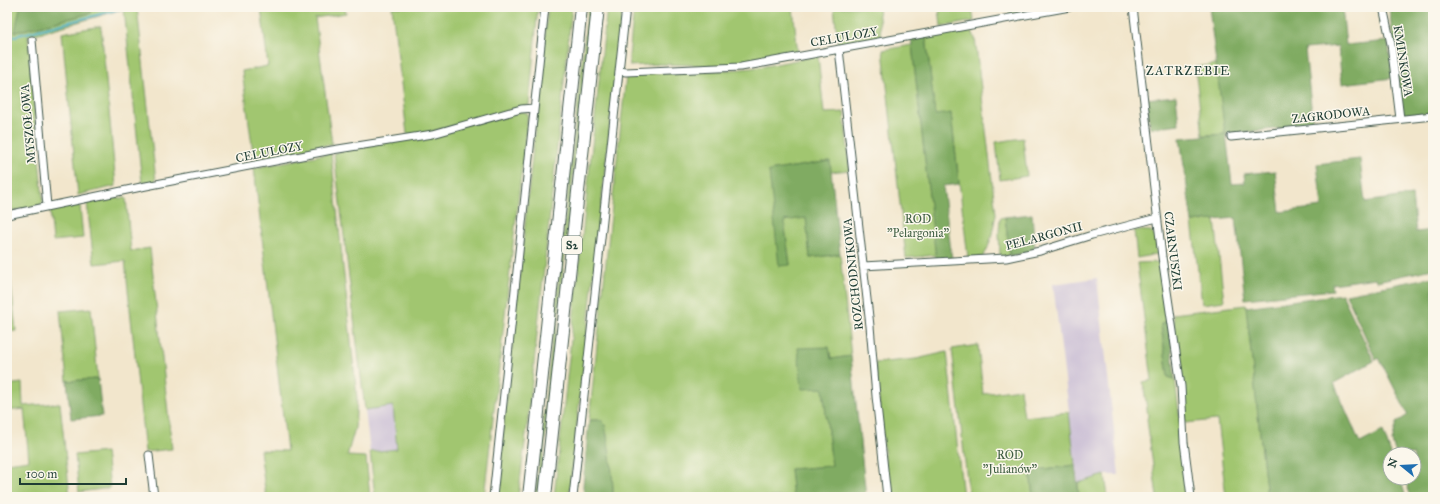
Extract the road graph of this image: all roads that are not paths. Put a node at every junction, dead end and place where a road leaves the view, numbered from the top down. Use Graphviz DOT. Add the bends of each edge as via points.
graph roads {
  1 [pos="545,7"];
  2 [pos="581,7"];
  3 [pos="598,7"];
  4 [pos="626,7"];
  5 [pos="1070,7"];
  6 [pos="1133,7"];
  7 [pos="1383,7"];
  8 [pos="32,40"];
  9 [pos="839,49"];
  10 [pos="620,71"];
  11 [pos="534,108"];
  12 [pos="1433,116"];
  13 [pos="1400,119"];
  14 [pos="1231,137"];
  15 [pos="47,206"];
  16 [pos="7,215"];
  17 [pos="1157,218"];
  18 [pos="863,266"];
  19 [pos="149,455"];
  20 [pos="154,497"];
  21 [pos="493,497"];
  22 [pos="529,497"];
  23 [pos="545,497"];
  24 [pos="573,497"];
  25 [pos="887,497"];
  26 [pos="1191,497"];
  1 -- 11 [label="street"];
  2 -- 22 [label="highway, S2"];
  3 -- 23 [label="highway, S2"];
  4 -- 10 [label="street"];
  5 -- 9 [label="street, CELULOZY"];
  6 -- 17 [label="street, CZARNUSZKI"];
  7 -- 13 [label="street, KMINKOWA" via="1391,44"];
  8 -- 15 [label="street, MYSZOŁOWA"];
  9 -- 10 [label="street, CELULOZY" via="741,67"];
  9 -- 18 [label="street, ROZCHODNIKOWA"];
  10 -- 24 [label="street"];
  11 -- 15 [label="street, CELULOZY" via="521,109 433,134 332,150"];
  11 -- 21 [label="street"];
  12 -- 13 [label="street, ZAGRODOWA"];
  13 -- 14 [label="street, ZAGRODOWA"];
  15 -- 16 [label="street, CELULOZY"];
  17 -- 18 [label="street, PELARGONII" via="1006,258"];
  17 -- 26 [label="street, CZARNUSZKI" via="1181,386 1184,442"];
  18 -- 25 [label="street, ROZCHODNIKOWA"];
  19 -- 20 [label="street"];
}
